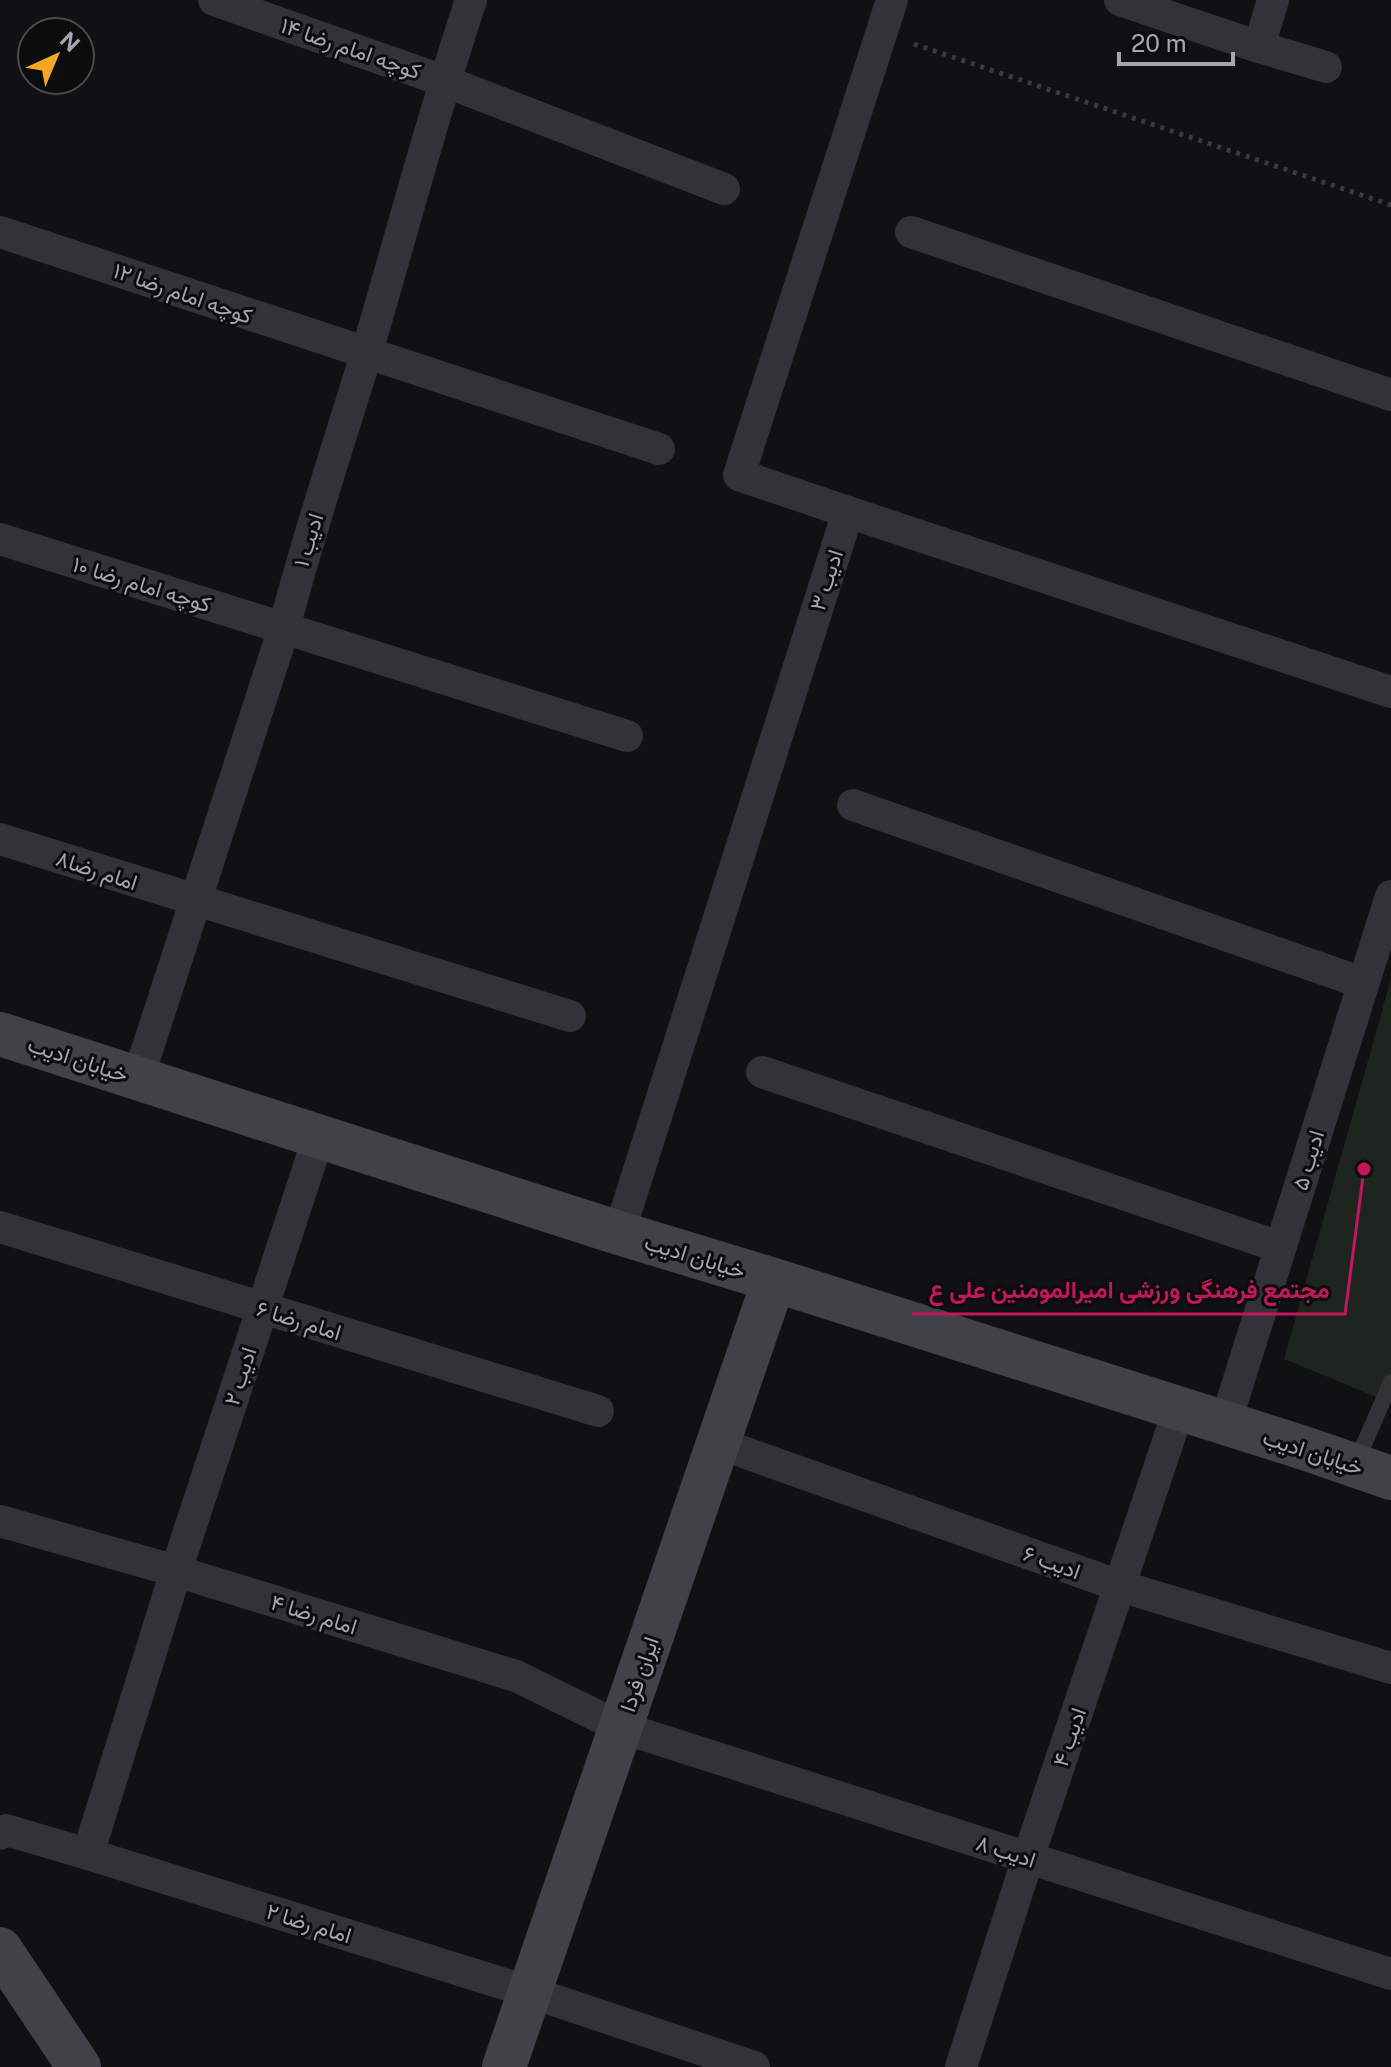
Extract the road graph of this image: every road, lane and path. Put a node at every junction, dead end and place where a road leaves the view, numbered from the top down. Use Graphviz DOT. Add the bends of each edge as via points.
graph roads {
  1 [pos="214,0"];
  2 [pos="471,0"];
  3 [pos="892,0"];
  4 [pos="1120,0"];
  5 [pos="1273,0"];
  6 [pos="881,33"];
  7 [pos="1259,47"];
  8 [pos="1326,67"];
  9 [pos="444,81"];
  10 [pos="724,189"];
  11 [pos="1391,205"];
  12 [pos="0,232"];
  13 [pos="911,232"];
  14 [pos="366,354"];
  15 [pos="1391,395"];
  16 [pos="659,449"];
  17 [pos="848,512"];
  18 [pos="0,539"];
  19 [pos="284,628"];
  20 [pos="1391,692"];
  21 [pos="627,736"];
  22 [pos="853,805"];
  23 [pos="0,839"];
  24 [pos="1391,896"];
  25 [pos="194,901"];
  26 [pos="1363,983"];
  27 [pos="570,1016"];
  28 [pos="0,1034"];
  29 [pos="762,1072"];
  30 [pos="138,1078"];
  31 [pos="319,1136"];
  32 [pos="0,1227"];
  33 [pos="619,1233"];
  34 [pos="1280,1247"];
  35 [pos="774,1280"];
  36 [pos="262,1308"];
  37 [pos="1391,1382"];
  38 [pos="1179,1409"];
  39 [pos="598,1411"];
  40 [pos="1225,1424"];
  41 [pos="718,1443"];
  42 [pos="1373,1472"];
  43 [pos="0,1521"];
  44 [pos="176,1571"];
  45 [pos="1120,1586"];
  46 [pos="1391,1668"];
  47 [pos="620,1727"];
  48 [pos="0,1834"];
  49 [pos="88,1854"];
  50 [pos="1028,1858"];
  51 [pos="0,1949"];
  52 [pos="1391,1974"];
  53 [pos="530,1992"];
  54 [pos="79,2067"];
  55 [pos="504,2067"];
  56 [pos="754,2067"];
  57 [pos="961,2067"];
  1 -- 9 [label="street, کوچه امام رضا ۱۴"];
  2 -- 9 [label="street, ادیب ۱"];
  3 -- 6 [label="street"];
  4 -- 7 [label="street"];
  5 -- 7 [label="street"];
  6 -- 11 [label="path"];
  6 -- 17 [label="street" via="739,475"];
  7 -- 8 [label="street"];
  9 -- 10 [label="street, کوچه امام رضا ۱۴"];
  9 -- 14 [label="street, ادیب ۱"];
  12 -- 14 [label="street, کوچه امام رضا ۱۲"];
  13 -- 15 [label="street"];
  14 -- 16 [label="street, کوچه امام رضا ۱۲"];
  14 -- 19 [label="street, ادیب ۱"];
  17 -- 20 [label="street"];
  17 -- 33 [label="street, ادیب ۳"];
  18 -- 19 [label="street, کوچه امام رضا ۱۰"];
  19 -- 21 [label="street, کوچه امام رضا ۱۰"];
  19 -- 25 [label="street, ادیب ۱"];
  22 -- 26 [label="street"];
  23 -- 25 [label="street, امام رضا۸"];
  24 -- 26 [label="street, ادیب ۵"];
  25 -- 27 [label="street, امام رضا۸"];
  25 -- 30 [label="street, ادیب ۱"];
  26 -- 34 [label="street, ادیب ۵"];
  28 -- 30 [label="street, خیابان ادیب"];
  29 -- 34 [label="street"];
  30 -- 31 [label="street, خیابان ادیب"];
  31 -- 33 [label="street, خیابان ادیب"];
  31 -- 36 [label="street, ادیب ۲"];
  32 -- 36 [label="street, امام رضا ۶"];
  33 -- 35 [label="street, خیابان ادیب"];
  34 -- 40 [label="street, ادیب ۵"];
  35 -- 38 [label="street, خیابان ادیب"];
  35 -- 41 [label="street, ایران فردا"];
  36 -- 39 [label="street, امام رضا ۶"];
  36 -- 44 [label="street, ادیب ۲"];
  37 -- 42 [label="lane"];
  38 -- 40 [label="street, خیابان ادیب"];
  38 -- 45 [label="street, ادیب ۴"];
  40 -- 42 [label="street, خیابان ادیب"];
  41 -- 45 [label="street, ادیب ۶"];
  41 -- 47 [label="street, ایران فردا"];
  43 -- 44 [label="street, امام رضا ۴"];
  44 -- 47 [label="street, امام رضا ۴" via="516,1676"];
  44 -- 49 [label="street"];
  45 -- 46 [label="street, ادیب ۶"];
  45 -- 50 [label="street, ادیب ۴"];
  47 -- 50 [label="street, ادیب ۸"];
  47 -- 53 [label="street, ایران فردا"];
  48 -- 49 [label="street, امام رضا ۲" via="6,1830"];
  49 -- 53 [label="street, امام رضا ۲"];
  50 -- 52 [label="street, ادیب ۸"];
  50 -- 57 [label="street, ادیب ۴"];
  51 -- 54 [label="street"];
  53 -- 55 [label="street, ایران فردا"];
  53 -- 56 [label="street, امام رضا ۲"];
}
